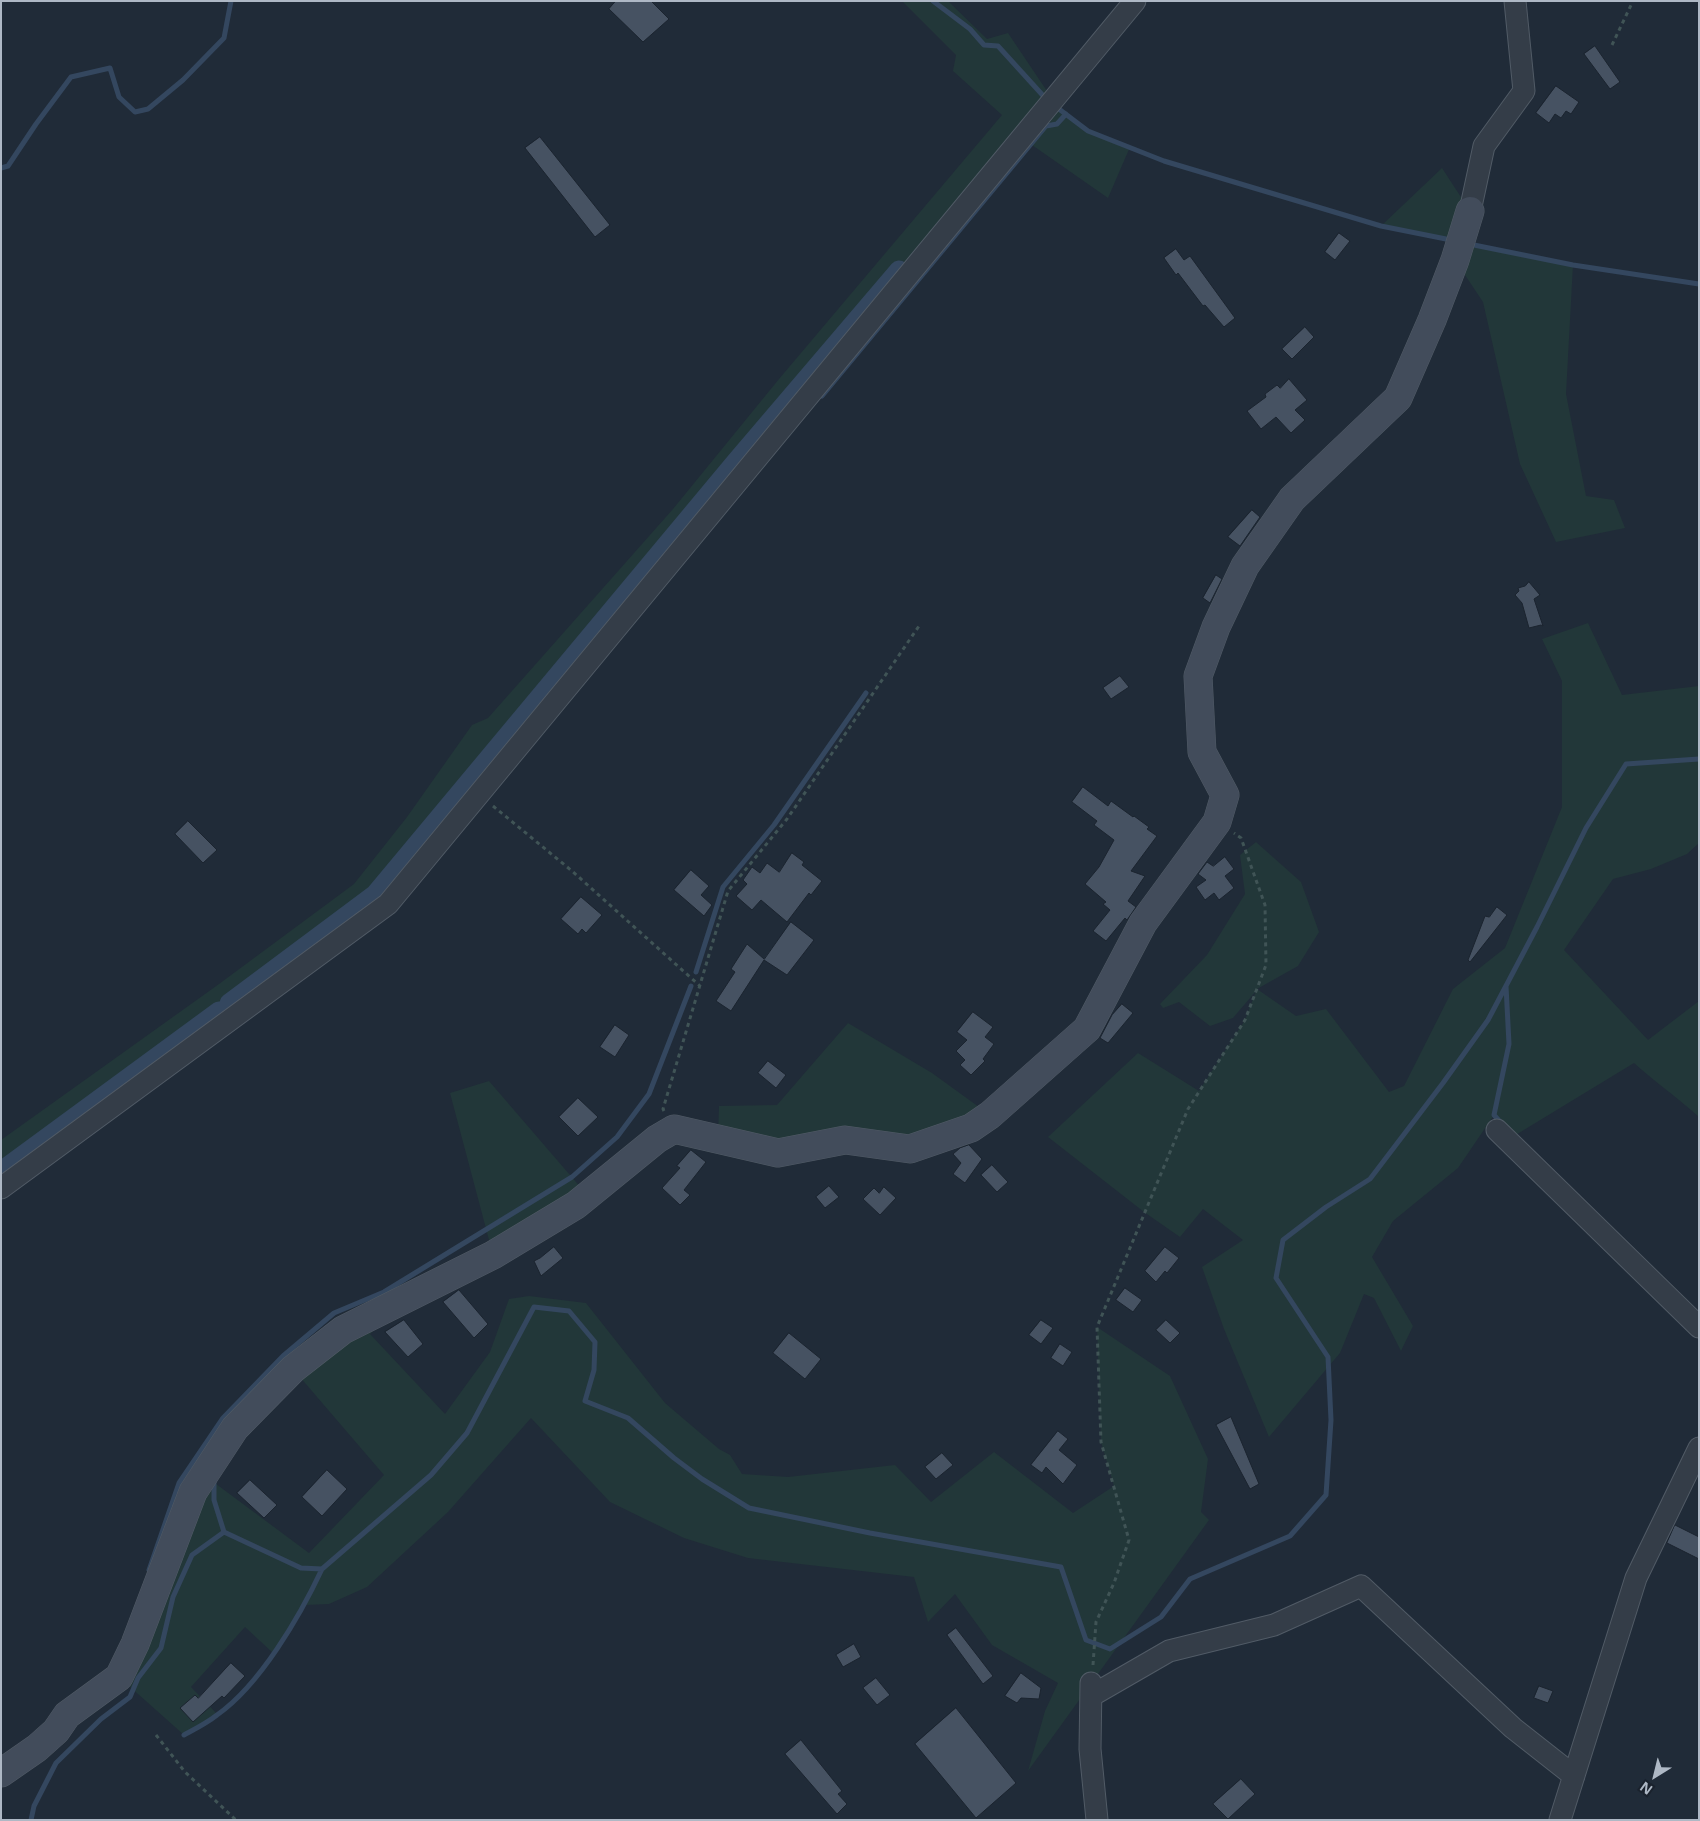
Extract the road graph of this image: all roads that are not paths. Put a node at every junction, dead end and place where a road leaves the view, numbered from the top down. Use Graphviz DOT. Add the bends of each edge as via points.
graph roads {
  1 [pos="1136,1"];
  2 [pos="1515,1"];
  3 [pos="1470,211"];
  4 [pos="1497,1130"];
  5 [pos="1,1188"];
  6 [pos="1699,1327"];
  7 [pos="1699,1448"];
  8 [pos="1,1773"];
  9 [pos="1574,1776"];
  10 [pos="1097,1820"];
  11 [pos="1560,1820"];
  1 -- 5 [label="street" via="388,904"];
  2 -- 3 [label="street" via="1524,91 1484,146"];
  3 -- 8 [label="street" via="1432,320 1398,398 1292,498 1245,566 1216,627 1198,676 1202,752 1225,795 1217,822 1143,923 1087,1029 971,1128 910,1149 845,1140 778,1153 674,1129 657,1139 576,1205 493,1256 342,1330 293,1369 235,1428 193,1492 135,1644 119,1677 68,1715 37,1748"];
  4 -- 6 [label="street"];
  7 -- 9 [label="street" via="1636,1578"];
  9 -- 10 [label="street" via="1513,1728 1361,1586 1274,1626 1169,1651 1091,1688 1090,1748"];
  9 -- 11 [label="street"];
}
